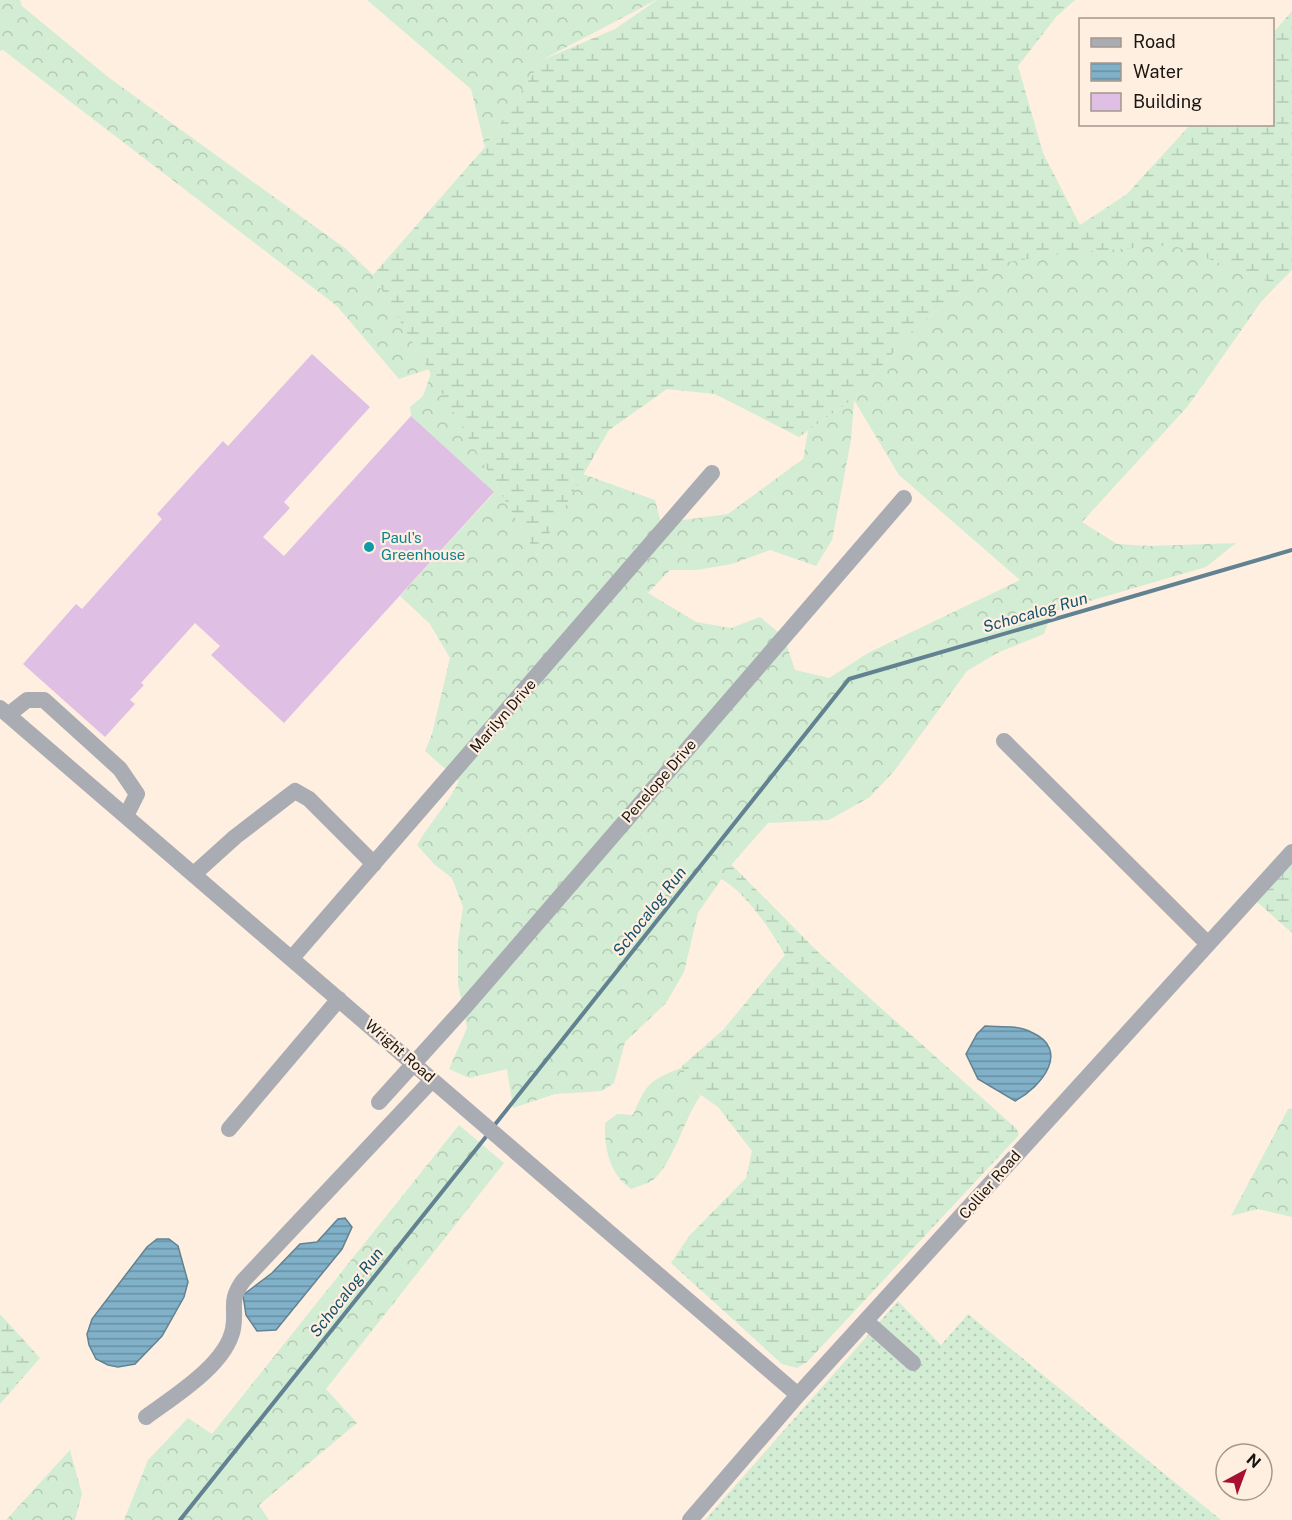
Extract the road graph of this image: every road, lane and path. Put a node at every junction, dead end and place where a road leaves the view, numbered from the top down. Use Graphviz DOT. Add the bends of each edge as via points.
graph roads {
  1 [pos="712,473"];
  2 [pos="904,498"];
  3 [pos="4,712"];
  4 [pos="1004,741"];
  5 [pos="126,816"];
  6 [pos="1292,852"];
  7 [pos="374,864"];
  8 [pos="194,874"];
  9 [pos="1208,944"];
  10 [pos="292,958"];
  11 [pos="339,999"];
  12 [pos="415,1064"];
  13 [pos="432,1080"];
  14 [pos="379,1102"];
  15 [pos="228,1129"];
  16 [pos="867,1322"];
  17 [pos="913,1363"];
  18 [pos="798,1395"];
  19 [pos="146,1417"];
  20 [pos="690,1520"];
  1 -- 7 [label="street, Marilyn Drive"];
  2 -- 12 [label="street, Penelope Drive"];
  3 -- 5 [label="street, Wright Road"];
  3 -- 5 [label="street" via="27,700 44,700 120,769 137,794"];
  4 -- 9 [label="street"];
  5 -- 8 [label="street, Wright Road"];
  6 -- 9 [label="street, Collier Road"];
  7 -- 8 [label="street" via="309,799 294,791"];
  7 -- 10 [label="street, Marilyn Drive"];
  8 -- 10 [label="street, Wright Road"];
  9 -- 16 [label="street, Collier Road"];
  10 -- 11 [label="street, Wright Road"];
  11 -- 12 [label="street, Wright Road"];
  11 -- 15 [label="street"];
  12 -- 13 [label="street, Wright Road"];
  12 -- 14 [label="street, Penelope Drive"];
  13 -- 18 [label="street, Wright Road"];
  13 -- 19 [label="street" via="243,1281 233,1297 231,1335 207,1372"];
  16 -- 17 [label="street"];
  16 -- 18 [label="street, Collier Road"];
  18 -- 20 [label="street, Collier Road"];
}
